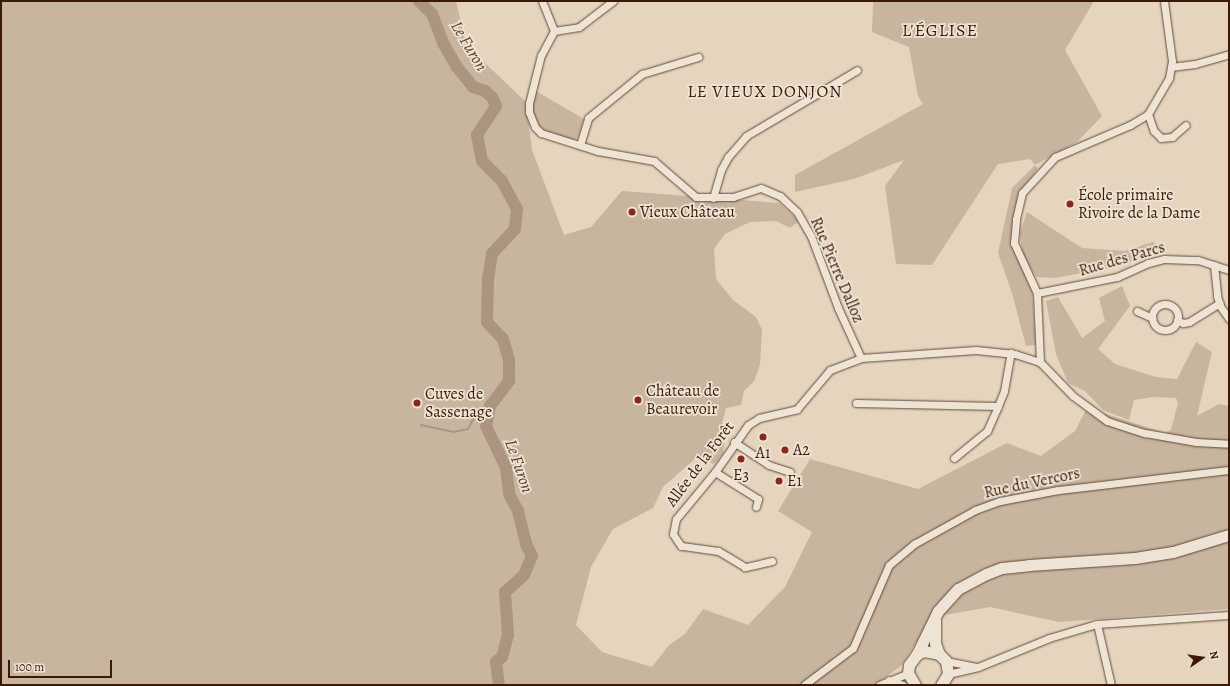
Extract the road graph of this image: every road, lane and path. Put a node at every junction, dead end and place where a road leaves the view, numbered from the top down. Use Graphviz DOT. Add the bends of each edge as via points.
graph roads {
  1 [pos="542,1"];
  2 [pos="613,1"];
  3 [pos="1164,1"];
  4 [pos="554,31"];
  5 [pos="1229,54"];
  6 [pos="698,57"];
  7 [pos="1171,67"];
  8 [pos="857,70"];
  9 [pos="1148,114"];
  10 [pos="1186,125"];
  11 [pos="580,145"];
  12 [pos="713,198"];
  13 [pos="1214,264"];
  14 [pos="1229,270"];
  15 [pos="1037,293"];
  16 [pos="1219,303"];
  17 [pos="1137,310"];
  18 [pos="1152,318"];
  19 [pos="1229,319"];
  20 [pos="1177,320"];
  21 [pos="1011,353"];
  22 [pos="861,358"];
  23 [pos="1040,362"];
  24 [pos="856,403"];
  25 [pos="998,406"];
  26 [pos="734,442"];
  27 [pos="1229,444"];
  28 [pos="954,458"];
  29 [pos="1229,470"];
  30 [pos="715,472"];
  31 [pos="790,472"];
  32 [pos="756,507"];
  33 [pos="1229,535"];
  34 [pos="772,562"];
  35 [pos="938,611"];
  36 [pos="1229,615"];
  37 [pos="1097,624"];
  38 [pos="917,654"];
  39 [pos="943,658"];
  40 [pos="978,667"];
  41 [pos="908,673"];
  42 [pos="948,674"];
  43 [pos="889,680"];
  44 [pos="804,685"];
  45 [pos="879,685"];
  46 [pos="902,685"];
  47 [pos="915,685"];
  48 [pos="942,685"];
  49 [pos="1111,685"];
  1 -- 4 [label="street"];
  2 -- 4 [label="street" via="579,27"];
  3 -- 7 [label="street"];
  4 -- 11 [label="street, Rue Pierre Dalloz" via="541,55 529,112 535,128 541,134"];
  5 -- 7 [label="street" via="1195,64"];
  6 -- 11 [label="street" via="642,74 588,118"];
  7 -- 9 [label="street" via="1169,78"];
  8 -- 12 [label="street" via="746,136 724,164"];
  9 -- 10 [label="street" via="1154,131 1160,138 1172,137"];
  9 -- 15 [label="street" via="1130,125 1055,157 1022,193 1014,243"];
  11 -- 12 [label="street, Rue Pierre Dalloz" via="598,151 654,161 689,193"];
  12 -- 22 [label="street, Rue Pierre Dalloz" via="741,195 756,188 768,189 797,212 811,236 838,308"];
  13 -- 14 [label="street, Rue des Parcs"];
  13 -- 15 [label="street, Rue des Parcs" via="1198,260 1164,259 1117,277"];
  13 -- 16 [label="street"];
  15 -- 23 [label="street"];
  16 -- 19 [label="street"];
  16 -- 20 [label="street" via="1189,322"];
  17 -- 18 [label="street"];
  18 -- 20 [label="street" via="1162,329 1171,328"];
  18 -- 20 [label="street" via="1155,308 1163,304 1173,306"];
  21 -- 22 [label="street" via="976,350"];
  21 -- 23 [label="street"];
  21 -- 25 [label="street" via="1004,391"];
  22 -- 26 [label="street, Allée de la Forêt" via="835,366 797,409 753,421"];
  23 -- 27 [label="street" via="1073,396 1106,421 1145,433 1196,442"];
  24 -- 25 [label="street"];
  25 -- 28 [label="street" via="987,431"];
  26 -- 30 [label="street, Allée de la Forêt"];
  26 -- 31 [label="street" via="769,465"];
  29 -- 44 [label="street, Rue du Vercors" via="1058,490 1000,501 975,510 914,544 888,565 853,648"];
  30 -- 32 [label="street" via="758,499"];
  30 -- 34 [label="street, Allée de la Forêt" via="676,519 673,534 681,546 718,551 742,566"];
  33 -- 35 [label="main road" via="1174,552 1135,558 1002,568 971,580 958,589"];
  35 -- 38 [label="main road"];
  35 -- 39 [label="main road" via="934,626"];
  36 -- 37 [label="street"];
  37 -- 40 [label="street" via="1049,638"];
  37 -- 49 [label="street"];
  38 -- 39 [label="main road" via="932,651"];
  38 -- 41 [label="main road" via="912,659"];
  39 -- 40 [label="street"];
  39 -- 42 [label="main road"];
  40 -- 42 [label="street"];
  41 -- 43 [label="street"];
  41 -- 47 [label="main road"];
  42 -- 48 [label="main road"];
  43 -- 45 [label="street"];
  43 -- 46 [label="street"];
}
